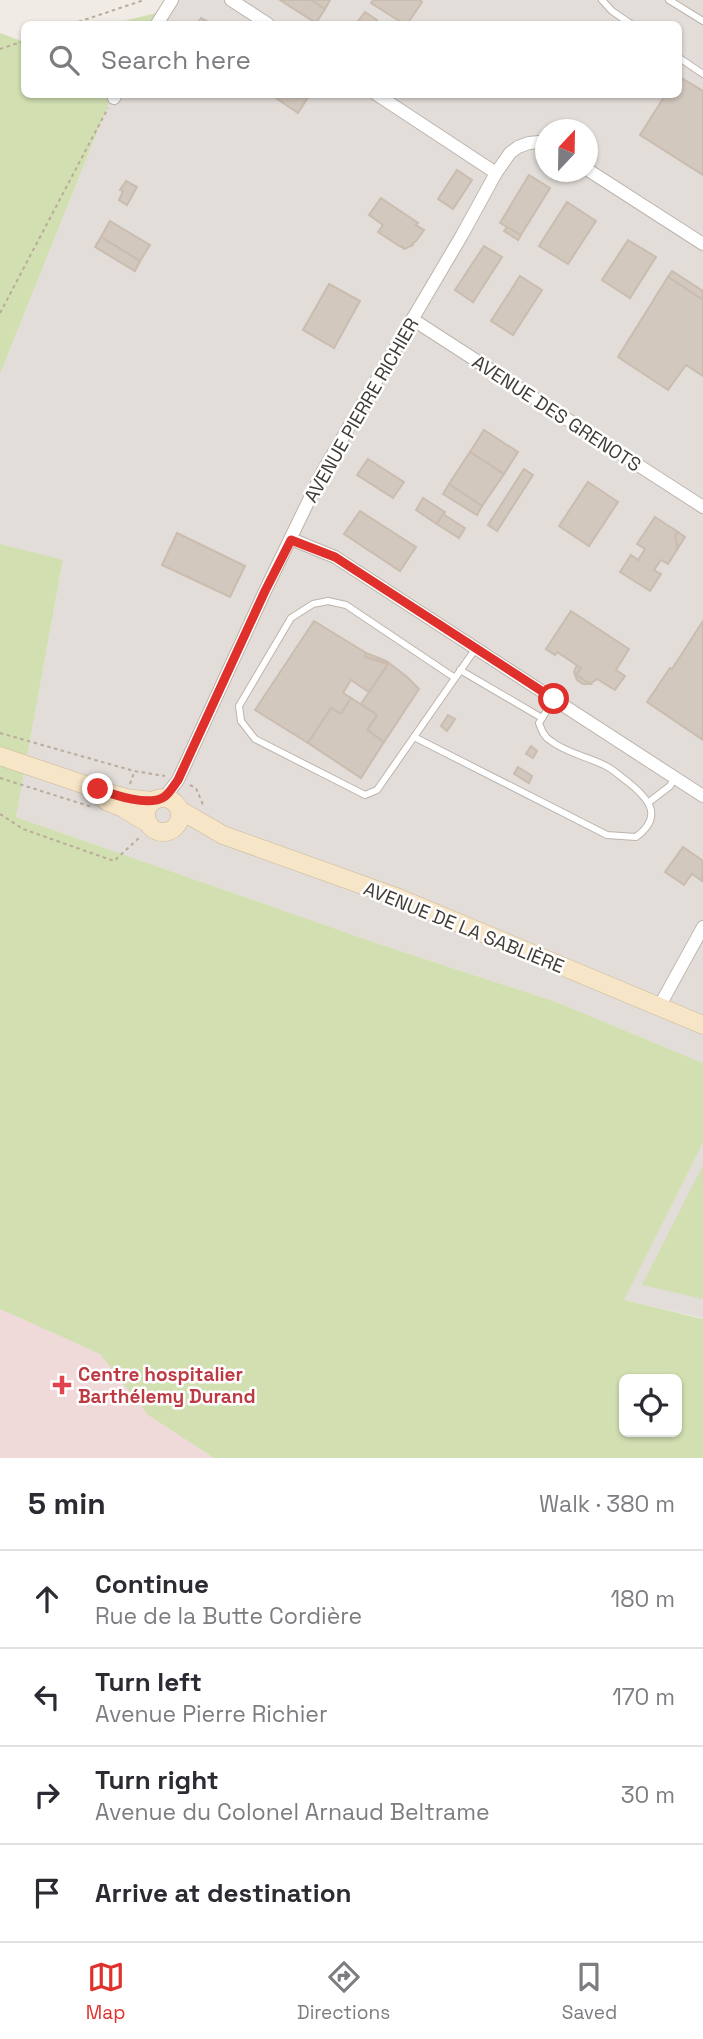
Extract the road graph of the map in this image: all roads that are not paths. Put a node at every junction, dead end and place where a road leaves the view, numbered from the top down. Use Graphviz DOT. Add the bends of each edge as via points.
graph roads {
  1 [pos="172,0"];
  2 [pos="231,0"];
  3 [pos="602,0"];
  4 [pos="669,0"];
  5 [pos="159,21"];
  6 [pos="263,21"];
  7 [pos="627,21"];
  8 [pos="703,22"];
  9 [pos="682,60"];
  10 [pos="703,74"];
  11 [pos="382,98"];
  12 [pos="535,142"];
  13 [pos="496,173"];
  14 [pos="598,177"];
  15 [pos="703,244"];
  16 [pos="412,319"];
  17 [pos="703,507"];
  18 [pos="291,540"];
  19 [pos="476,648"];
  20 [pos="460,670"];
  21 [pos="455,678"];
  22 [pos="554,699"];
  23 [pos="542,718"];
  24 [pos="414,737"];
  25 [pos="0,756"];
  26 [pos="0,766"];
  27 [pos="675,777"];
  28 [pos="703,796"];
  29 [pos="649,802"];
  30 [pos="168,803"];
  31 [pos="144,828"];
  32 [pos="174,829"];
  33 [pos="223,835"];
  34 [pos="703,928"];
  35 [pos="659,1007"];
  36 [pos="703,1025"];
  1 -- 5 [label="street"];
  2 -- 6 [label="street"];
  3 -- 7 [label="lane"];
  4 -- 8 [label="lane"];
  9 -- 10 [label="lane"];
  11 -- 13 [label="street"];
  12 -- 13 [label="street, AVENUE PIERRE RICHIER" via="510,153"];
  13 -- 16 [label="street, AVENUE PIERRE RICHIER"];
  14 -- 15 [label="street"];
  16 -- 17 [label="street, AVENUE DES GRENOTS"];
  16 -- 18 [label="street, AVENUE PIERRE RICHIER" via="323,471"];
  18 -- 19 [label="street" via="335,557"];
  18 -- 30 [label="street, AVENUE PIERRE RICHIER"];
  19 -- 20 [label="lane"];
  19 -- 22 [label="street"];
  20 -- 21 [label="lane"];
  20 -- 23 [label="lane"];
  21 -- 24 [label="lane"];
  21 -- 24 [label="lane" via="346,605 328,601 313,604 292,618 239,706 241,721 255,739 365,795 377,790"];
  22 -- 23 [label="lane"];
  22 -- 27 [label="street"];
  23 -- 29 [label="lane" via="539,723 553,744 608,766"];
  24 -- 29 [label="lane" via="607,835 636,837 646,830 651,819"];
  25 -- 30 [label="main road" via="119,796"];
  26 -- 31 [label="main road" via="110,802"];
  27 -- 28 [label="street"];
  27 -- 29 [label="lane"];
  30 -- 31 [label="main road" via="146,810"];
  30 -- 32 [label="main road" via="179,822"];
  30 -- 33 [label="main road, AVENUE DE LA SABLIÈRE"];
  31 -- 32 [label="main road, AVENUE DE LA SABLIÈRE" via="164,833"];
  32 -- 33 [label="main road, AVENUE DE LA SABLIÈRE"];
  33 -- 35 [label="main road, AVENUE DE LA SABLIÈRE" via="399,898"];
  34 -- 35 [label="street"];
  35 -- 36 [label="main road, AVENUE DE LA SABLIÈRE"];
}
